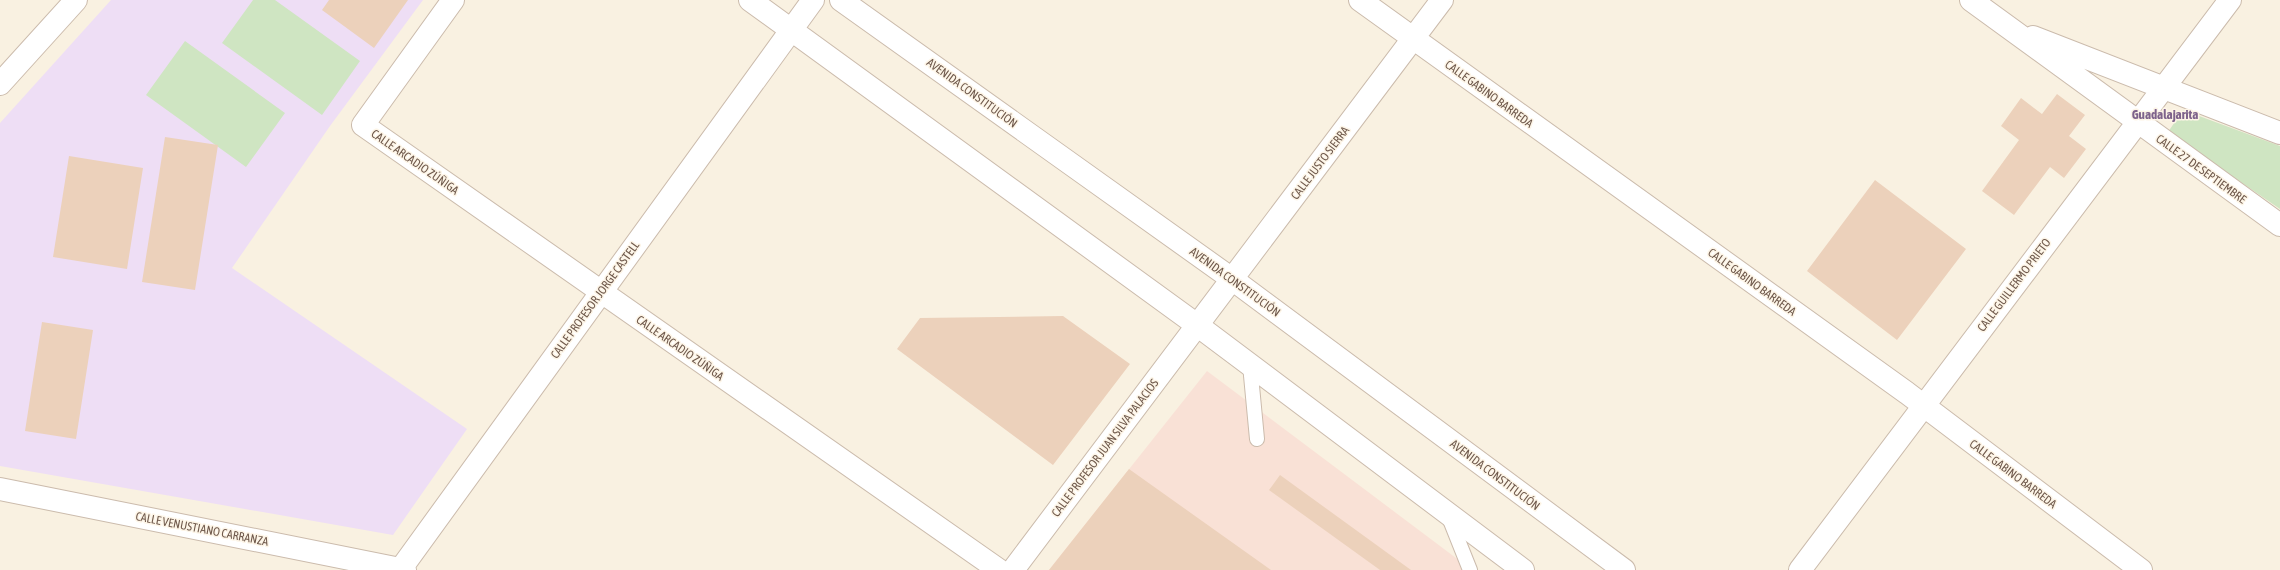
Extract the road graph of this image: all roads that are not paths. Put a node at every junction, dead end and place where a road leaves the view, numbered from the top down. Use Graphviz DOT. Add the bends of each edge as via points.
graph roads {
  1 [pos="76,0"];
  2 [pos="453,0"];
  3 [pos="750,0"];
  4 [pos="813,0"];
  5 [pos="841,0"];
  6 [pos="1360,0"];
  7 [pos="1442,0"];
  8 [pos="1971,0"];
  9 [pos="2230,0"];
  10 [pos="2007,26"];
  11 [pos="791,30"];
  12 [pos="1413,39"];
  13 [pos="0,84"];
  14 [pos="2164,87"];
  15 [pos="2137,123"];
  16 [pos="2280,133"];
  17 [pos="2280,225"];
  18 [pos="1232,279"];
  19 [pos="601,293"];
  20 [pos="1197,325"];
  21 [pos="1250,365"];
  22 [pos="1924,406"];
  23 [pos="1257,439"];
  24 [pos="0,489"];
  25 [pos="1447,513"];
  26 [pos="402,570"];
  27 [pos="999,570"];
  28 [pos="1013,570"];
  29 [pos="1470,570"];
  30 [pos="1523,570"];
  31 [pos="1624,570"];
  32 [pos="1800,570"];
  33 [pos="2141,570"];
  1 -- 13 [label="street"];
  2 -- 19 [label="street, CALLE ARCADIO ZÚÑIGA" via="363,125"];
  3 -- 11 [label="street"];
  4 -- 11 [label="street, CALLE PROFESOR JORGE CASTELL"];
  5 -- 18 [label="street, AVENIDA CONSTITUCIÓN"];
  6 -- 12 [label="street, CALLE GABINO BARREDA"];
  7 -- 12 [label="street, CALLE JUSTO SIERRA"];
  8 -- 10 [label="street, CALLE 27 DE SEPTIEMBRE"];
  9 -- 14 [label="street, CALLE GUILLERMO PRIETO"];
  10 -- 14 [label="street, CALLE 27 DE SEPTIEMBRE"];
  10 -- 15 [label="street, CALLE 27 DE SEPTIEMBRE"];
  11 -- 19 [label="street, CALLE PROFESOR JORGE CASTELL"];
  11 -- 20 [label="street"];
  12 -- 18 [label="street, CALLE JUSTO SIERRA"];
  12 -- 22 [label="street, CALLE GABINO BARREDA"];
  14 -- 15 [label="street, CALLE GUILLERMO PRIETO"];
  14 -- 16 [label="street, CALLE 27 DE SEPTIEMBRE"];
  15 -- 17 [label="street, CALLE 27 DE SEPTIEMBRE"];
  15 -- 22 [label="street, CALLE GUILLERMO PRIETO"];
  18 -- 20 [label="street, CALLE JUSTO SIERRA"];
  18 -- 31 [label="street, AVENIDA CONSTITUCIÓN"];
  19 -- 26 [label="street, CALLE PROFESOR JORGE CASTELL"];
  19 -- 27 [label="street, CALLE ARCADIO ZÚÑIGA"];
  20 -- 21 [label="street"];
  20 -- 28 [label="street, CALLE PROFESOR JUAN SILVA PALACIOS"];
  21 -- 23 [label="lane"];
  21 -- 25 [label="street"];
  22 -- 32 [label="street, CALLE GUILLERMO PRIETO"];
  22 -- 33 [label="street, CALLE GABINO BARREDA"];
  24 -- 26 [label="street, CALLE VENUSTIANO CARRANZA"];
  25 -- 29 [label="lane"];
  25 -- 30 [label="street"];
}
